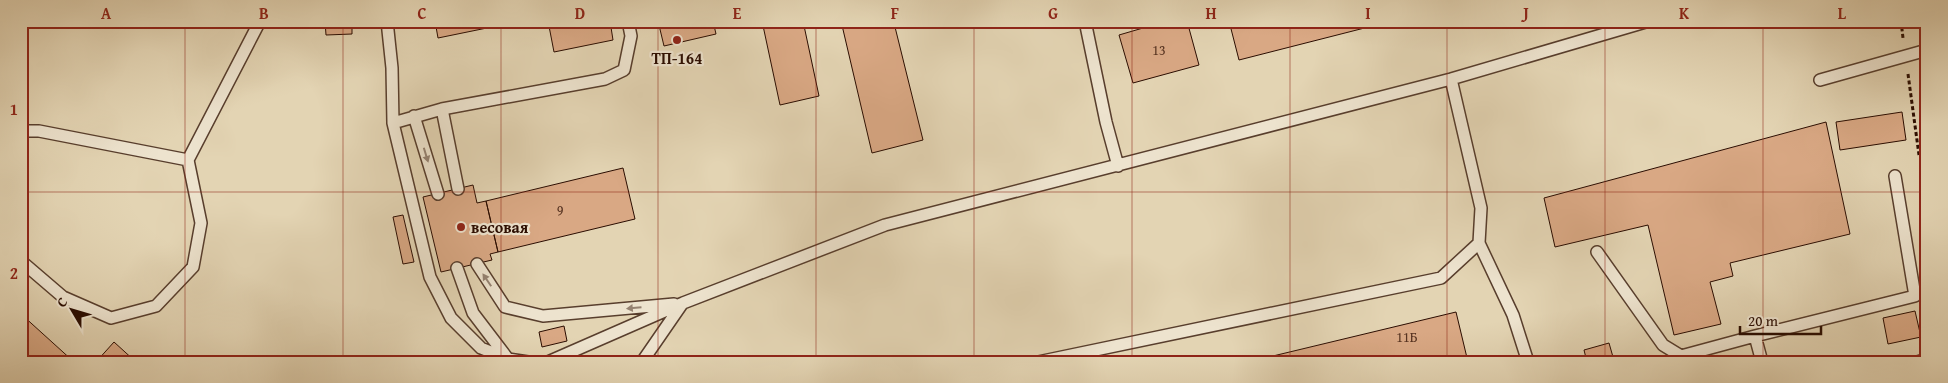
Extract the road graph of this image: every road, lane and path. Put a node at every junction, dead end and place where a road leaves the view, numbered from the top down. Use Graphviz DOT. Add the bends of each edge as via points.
graph roads {
  1 [pos="260,21"];
  2 [pos="388,21"];
  3 [pos="628,21"];
  4 [pos="1085,21"];
  5 [pos="1649,21"];
  6 [pos="1901,21"];
  7 [pos="1619,25"];
  8 [pos="1927,50"];
  9 [pos="1906,58"];
  10 [pos="1451,79"];
  11 [pos="1820,80"];
  12 [pos="442,109"];
  13 [pos="414,116"];
  14 [pos="393,123"];
  15 [pos="21,131"];
  16 [pos="1919,155"];
  17 [pos="188,160"];
  18 [pos="1118,166"];
  19 [pos="1895,176"];
  20 [pos="458,189"];
  21 [pos="438,194"];
  22 [pos="1479,243"];
  23 [pos="1596,252"];
  24 [pos="21,261"];
  25 [pos="476,264"];
  26 [pos="457,268"];
  27 [pos="683,303"];
  28 [pos="1756,336"];
  29 [pos="508,360"];
  30 [pos="528,362"];
  31 [pos="548,362"];
  32 [pos="642,362"];
  33 [pos="1038,362"];
  34 [pos="1528,362"];
  35 [pos="1762,362"];
  1 -- 17 [label="lane"];
  2 -- 14 [label="lane"];
  3 -- 12 [label="lane" via="631,36 624,70 605,79"];
  4 -- 18 [label="lane"];
  5 -- 7 [label="lane"];
  6 -- 9 [label="path"];
  7 -- 10 [label="lane"];
  8 -- 9 [label="lane"];
  9 -- 11 [label="lane"];
  9 -- 16 [label="path"];
  10 -- 18 [label="lane"];
  10 -- 22 [label="lane" via="1481,208"];
  12 -- 13 [label="lane"];
  12 -- 20 [label="lane"];
  13 -- 14 [label="lane"];
  13 -- 21 [label="lane, one-way"];
  14 -- 29 [label="lane" via="430,277 451,318 481,348"];
  15 -- 17 [label="lane" via="39,131"];
  17 -- 24 [label="lane" via="201,223 193,267 156,306 111,318 64,297"];
  18 -- 27 [label="lane" via="885,225"];
  19 -- 28 [label="lane" via="1915,296"];
  22 -- 33 [label="lane" via="1441,278"];
  22 -- 34 [label="lane" via="1513,315"];
  23 -- 28 [label="lane" via="1663,345 1681,356"];
  27 -- 25 [label="lane, one-way" via="543,316 505,307"];
  26 -- 29 [label="lane" via="473,313"];
  27 -- 31 [label="lane"];
  27 -- 32 [label="lane"];
  28 -- 35 [label="lane"];
  29 -- 30 [label="lane"];
}
